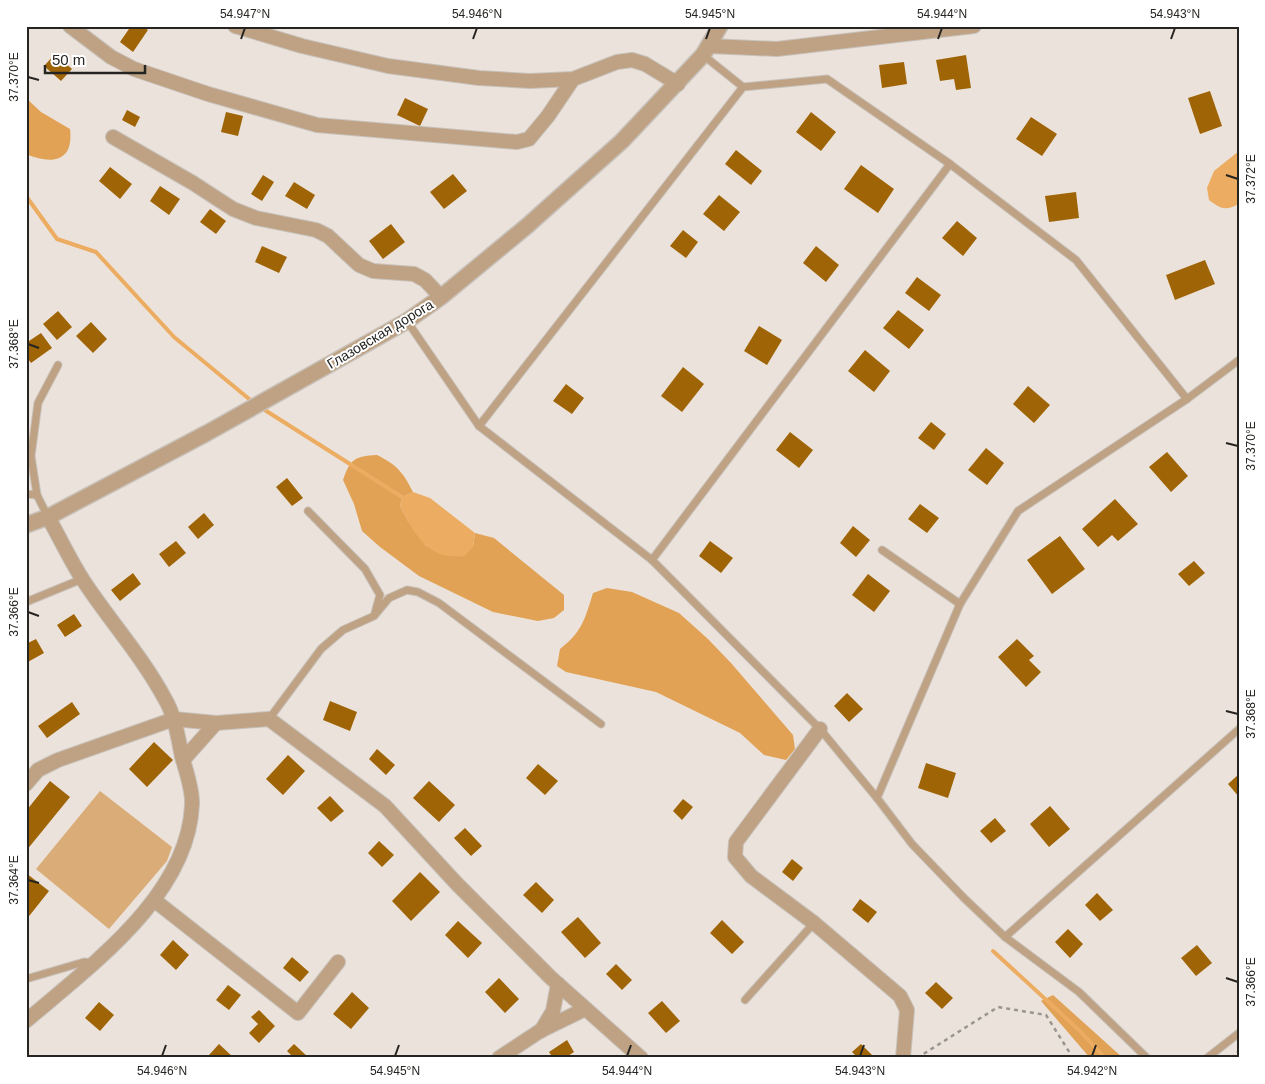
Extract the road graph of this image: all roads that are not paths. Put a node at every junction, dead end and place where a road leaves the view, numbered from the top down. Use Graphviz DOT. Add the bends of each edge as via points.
graph roads {
  1 [pos="70,26"];
  2 [pos="235,26"];
  3 [pos="720,26"];
  4 [pos="974,26"];
  5 [pos="706,51"];
  6 [pos="573,79"];
  7 [pos="678,84"];
  8 [pos="743,87"];
  9 [pos="113,137"];
  10 [pos="950,164"];
  11 [pos="441,297"];
  12 [pos="407,321"];
  13 [pos="1239,360"];
  14 [pos="58,365"];
  15 [pos="1187,399"];
  16 [pos="478,426"];
  17 [pos="26,494"];
  18 [pos="37,495"];
  19 [pos="308,511"];
  20 [pos="48,517"];
  21 [pos="26,525"];
  22 [pos="882,550"];
  23 [pos="652,560"];
  24 [pos="82,579"];
  25 [pos="26,602"];
  26 [pos="960,604"];
  27 [pos="374,616"];
  28 [pos="174,719"];
  29 [pos="269,719"];
  30 [pos="216,723"];
  31 [pos="601,724"];
  32 [pos="1239,729"];
  33 [pos="820,730"];
  34 [pos="183,760"];
  35 [pos="26,784"];
  36 [pos="877,798"];
  37 [pos="154,900"];
  38 [pos="814,923"];
  39 [pos="1005,937"];
  40 [pos="338,962"];
  41 [pos="94,963"];
  42 [pos="26,979"];
  43 [pos="558,984"];
  44 [pos="745,1000"];
  45 [pos="585,1009"];
  46 [pos="26,1021"];
  47 [pos="540,1032"];
  48 [pos="1239,1034"];
  49 [pos="499,1058"];
  50 [pos="641,1058"];
  51 [pos="903,1058"];
  52 [pos="1147,1058"];
  53 [pos="1207,1058"];
  1 -- 6 [label="street" via="111,57 134,69 317,125 516,142 529,139"];
  2 -- 6 [label="street" via="388,66 479,78"];
  3 -- 5 [label="street, Глазовская дорога"];
  4 -- 5 [label="street" via="777,49"];
  5 -- 7 [label="street, Глазовская дорога"];
  5 -- 8 [label="lane"];
  6 -- 7 [label="street" via="632,60"];
  7 -- 11 [label="street, Глазовская дорога" via="622,141"];
  8 -- 10 [label="lane" via="827,79"];
  8 -- 16 [label="lane"];
  9 -- 11 [label="street" via="193,182 233,209 256,218 316,230 328,236 359,265 373,271 414,274 425,280"];
  10 -- 15 [label="lane" via="1076,260"];
  10 -- 23 [label="lane"];
  11 -- 12 [label="street, Глазовская дорога"];
  12 -- 16 [label="lane"];
  12 -- 20 [label="street, Глазовская дорога"];
  13 -- 15 [label="lane"];
  14 -- 18 [label="lane" via="38,403 31,456"];
  15 -- 26 [label="lane" via="1018,511"];
  16 -- 23 [label="lane"];
  17 -- 18 [label="lane"];
  18 -- 20 [label="lane"];
  19 -- 27 [label="lane" via="365,569 374,583 380,595"];
  20 -- 21 [label="street, Глазовская дорога"];
  20 -- 24 [label="street"];
  22 -- 26 [label="lane"];
  23 -- 33 [label="lane"];
  24 -- 25 [label="lane"];
  24 -- 28 [label="street" via="152,676"];
  26 -- 36 [label="lane"];
  27 -- 29 [label="lane" via="343,630 321,649"];
  27 -- 31 [label="lane" via="390,598 406,590 418,592 439,604"];
  28 -- 30 [label="street"];
  28 -- 34 [label="street"];
  28 -- 35 [label="street" via="58,760 38,770"];
  29 -- 30 [label="street"];
  29 -- 43 [label="street" via="385,806 457,884"];
  30 -- 34 [label="street"];
  32 -- 39 [label="lane"];
  33 -- 36 [label="lane"];
  33 -- 38 [label="street" via="736,842 735,857 751,876"];
  34 -- 37 [label="street" via="193,802 190,832 180,858"];
  36 -- 39 [label="lane" via="912,844"];
  37 -- 40 [label="street" via="298,1012"];
  37 -- 41 [label="street"];
  38 -- 44 [label="lane"];
  38 -- 51 [label="street" via="900,996 907,1010"];
  39 -- 52 [label="lane" via="1079,992"];
  41 -- 42 [label="lane" via="84,962"];
  41 -- 46 [label="street"];
  43 -- 45 [label="street"];
  43 -- 47 [label="street" via="553,1011"];
  45 -- 47 [label="street"];
  45 -- 50 [label="street"];
  47 -- 49 [label="street"];
  48 -- 53 [label="lane"];
}
